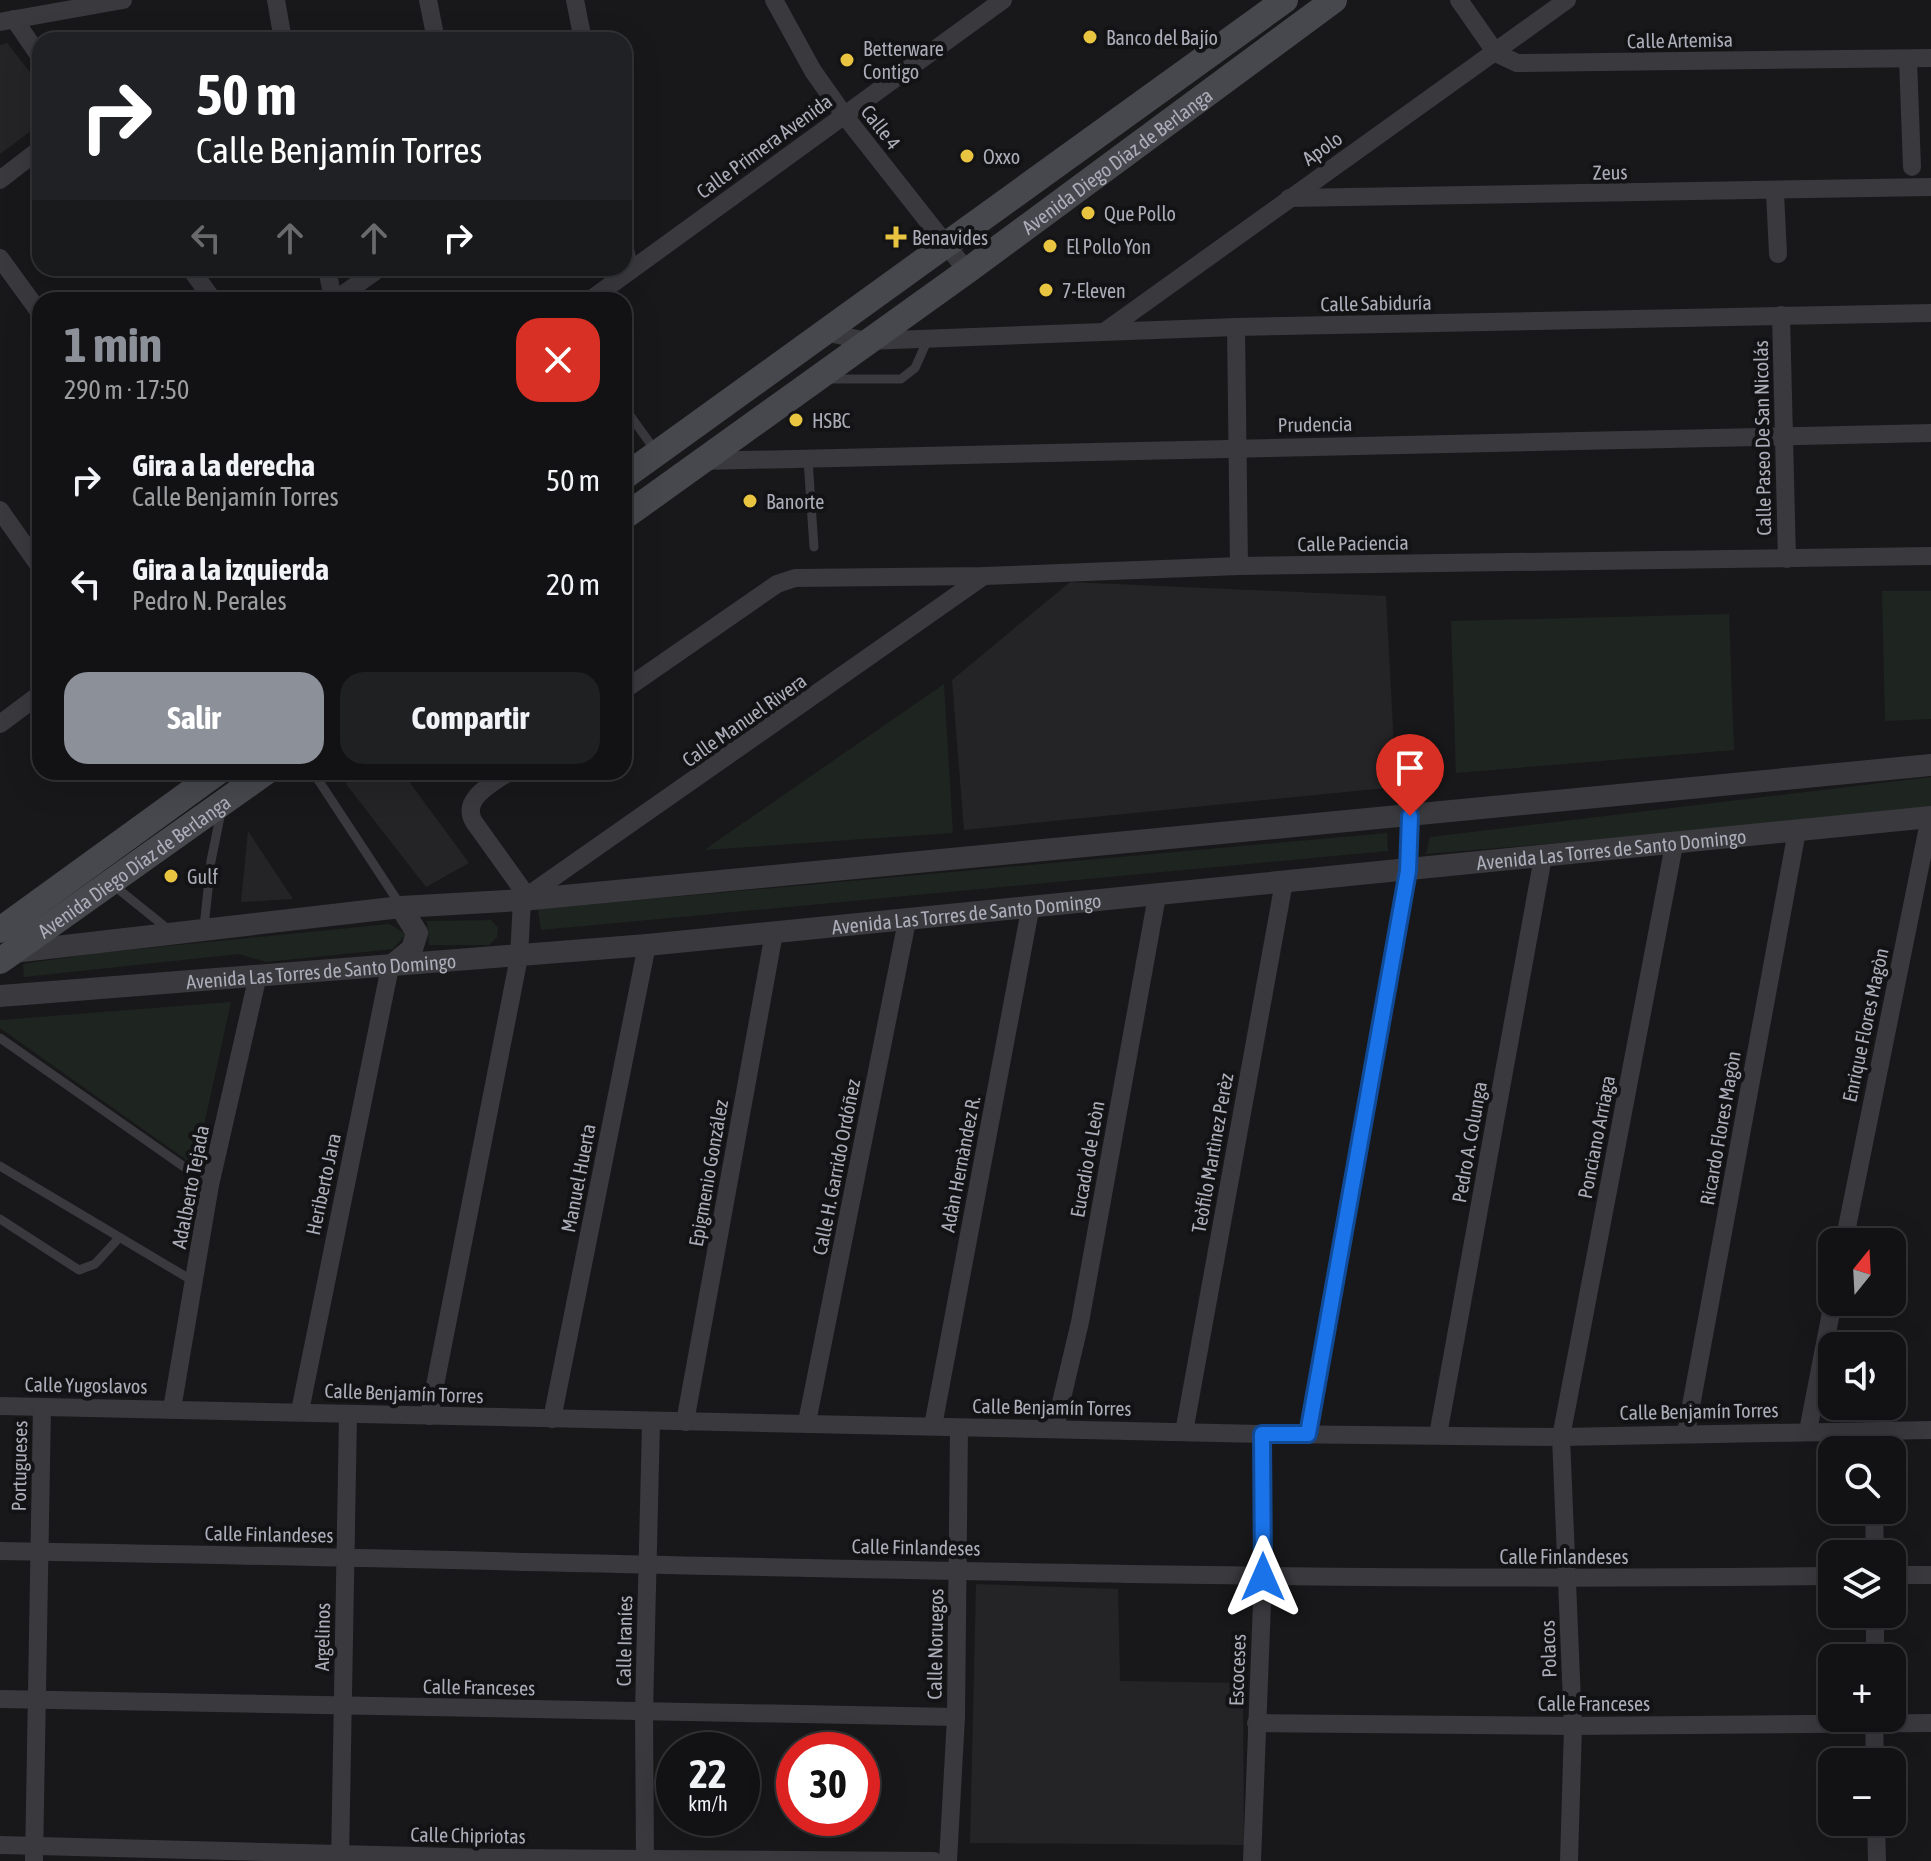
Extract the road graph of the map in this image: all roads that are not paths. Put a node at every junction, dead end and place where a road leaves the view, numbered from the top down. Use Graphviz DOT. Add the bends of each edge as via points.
graph roads {
  1 [pos="122,0"];
  2 [pos="276,0"];
  3 [pos="428,0"];
  4 [pos="575,0"];
  5 [pos="774,0"];
  6 [pos="969,0"];
  7 [pos="1003,0"];
  8 [pos="1285,0"];
  9 [pos="1334,0"];
  10 [pos="1459,0"];
  11 [pos="1567,0"];
  12 [pos="979,17"];
  13 [pos="7,21"];
  14 [pos="282,32"];
  15 [pos="434,32"];
  16 [pos="581,32"];
  17 [pos="32,48"];
  18 [pos="1496,53"];
  19 [pos="1931,58"];
  20 [pos="1908,59"];
  21 [pos="844,115"];
  22 [pos="32,155"];
  23 [pos="1912,167"];
  24 [pos="0,180"];
  25 [pos="1931,187"];
  26 [pos="1775,193"];
  27 [pos="1289,198"];
  28 [pos="944,245"];
  29 [pos="1778,254"];
  30 [pos="0,258"];
  31 [pos="632,270"];
  32 [pos="967,271"];
  33 [pos="368,276"];
  34 [pos="623,276"];
  35 [pos="346,292"];
  36 [pos="601,292"];
  37 [pos="32,302"];
  38 [pos="1931,313"];
  39 [pos="1781,315"];
  40 [pos="1236,327"];
  41 [pos="824,332"];
  42 [pos="1104,332"];
  43 [pos="928,339"];
  44 [pos="867,341"];
  45 [pos="816,379"];
  46 [pos="632,418"];
  47 [pos="1931,433"];
  48 [pos="1785,437"];
  49 [pos="1237,448"];
  50 [pos="657,453"];
  51 [pos="808,460"];
  52 [pos="700,461"];
  53 [pos="632,471"];
  54 [pos="0,510"];
  55 [pos="632,511"];
  56 [pos="814,547"];
  57 [pos="32,556"];
  58 [pos="1931,556"];
  59 [pos="1787,559"];
  60 [pos="1239,566"];
  61 [pos="984,576"];
  62 [pos="632,684"];
  63 [pos="32,700"];
  64 [pos="0,724"];
  65 [pos="1931,765"];
  66 [pos="208,780"];
  67 [pos="254,780"];
  68 [pos="318,780"];
  69 [pos="499,780"];
  70 [pos="224,801"];
  71 [pos="1410,816"];
  72 [pos="1930,817"];
  73 [pos="1797,831"];
  74 [pos="1674,845"];
  75 [pos="1543,857"];
  76 [pos="1408,871"];
  77 [pos="109,881"];
  78 [pos="1284,882"];
  79 [pos="1157,896"];
  80 [pos="525,898"];
  81 [pos="401,907"];
  82 [pos="1030,910"];
  83 [pos="907,921"];
  84 [pos="204,932"];
  85 [pos="774,933"];
  86 [pos="174,935"];
  87 [pos="647,945"];
  88 [pos="3,949"];
  89 [pos="519,957"];
  90 [pos="390,967"];
  91 [pos="258,975"];
  92 [pos="0,996"];
  93 [pos="0,1038"];
  94 [pos="0,1166"];
  95 [pos="210,1185"];
  96 [pos="0,1219"];
  97 [pos="1847,1228"];
  98 [pos="118,1239"];
  99 [pos="195,1282"];
  100 [pos="1830,1316"];
  101 [pos="0,1406"];
  102 [pos="42,1407"];
  103 [pos="172,1409"];
  104 [pos="300,1411"];
  105 [pos="348,1415"];
  106 [pos="429,1416"];
  107 [pos="552,1419"];
  108 [pos="651,1422"];
  109 [pos="685,1422"];
  110 [pos="807,1422"];
  111 [pos="933,1426"];
  112 [pos="959,1428"];
  113 [pos="1055,1428"];
  114 [pos="1931,1430"];
  115 [pos="1808,1431"];
  116 [pos="1184,1432"];
  117 [pos="1686,1433"];
  118 [pos="1262,1434"];
  119 [pos="1308,1434"];
  120 [pos="1438,1435"];
  121 [pos="1837,1436"];
  122 [pos="1902,1436"];
  123 [pos="1561,1437"];
  124 [pos="0,1551"];
  125 [pos="40,1552"];
  126 [pos="346,1557"];
  127 [pos="647,1565"];
  128 [pos="959,1569"];
  129 [pos="1906,1575"];
  130 [pos="1931,1575"];
  131 [pos="1818,1576"];
  132 [pos="1263,1577"];
  133 [pos="1568,1579"];
  134 [pos="0,1699"];
  135 [pos="37,1699"];
  136 [pos="343,1706"];
  137 [pos="644,1712"];
  138 [pos="956,1717"];
  139 [pos="1818,1721"];
  140 [pos="1906,1722"];
  141 [pos="1256,1723"];
  142 [pos="1931,1723"];
  143 [pos="1573,1726"];
  144 [pos="1876,1836"];
  145 [pos="0,1845"];
  146 [pos="35,1853"];
  147 [pos="340,1857"];
  148 [pos="493,1859"];
  149 [pos="794,1860"];
  150 [pos="645,1861"];
  151 [pos="934,1861"];
  152 [pos="948,1861"];
  153 [pos="1252,1861"];
  154 [pos="1569,1861"];
  155 [pos="1877,1861"];
  1 -- 13 [label="street"];
  2 -- 14 [label="street"];
  3 -- 15 [label="street"];
  4 -- 16 [label="street"];
  5 -- 21 [label="street, Calle 4"];
  6 -- 12 [label="street"];
  7 -- 12 [label="street, Calle Primera Avenida"];
  8 -- 28 [label="main road, Avenida Diego Díaz de Berlanga"];
  9 -- 32 [label="main road, Avenida Diego Díaz de Berlanga"];
  10 -- 18 [label="street"];
  11 -- 18 [label="street, Apolo"];
  12 -- 21 [label="street, Calle Primera Avenida"];
  13 -- 17 [label="street"];
  18 -- 20 [label="street, Calle Artemisa" via="1517,63 1561,64"];
  18 -- 27 [label="street, Apolo"];
  19 -- 20 [label="street, Calle Artemisa"];
  20 -- 23 [label="street"];
  21 -- 28 [label="street, Calle 4"];
  21 -- 31 [label="street, Calle Primera Avenida"];
  22 -- 24 [label="street"];
  25 -- 26 [label="street, Zeus"];
  26 -- 27 [label="street, Zeus"];
  26 -- 29 [label="street"];
  27 -- 42 [label="street, Apolo"];
  28 -- 32 [label="street, Calle 4"];
  28 -- 41 [label="main road, Avenida Diego Díaz de Berlanga"];
  30 -- 37 [label="street"];
  32 -- 44 [label="main road, Avenida Diego Díaz de Berlanga"];
  33 -- 35 [label="street"];
  34 -- 36 [label="street, Calle Primera Avenida"];
  38 -- 39 [label="street, Calle Sabiduría"];
  39 -- 40 [label="street, Calle Sabiduría"];
  39 -- 48 [label="street, Calle Paseo De San Nicolás"];
  40 -- 42 [label="street, Calle Sabiduría"];
  40 -- 49 [label="street"];
  41 -- 44 [label="street, Calle Sabiduría"];
  41 -- 50 [label="main road, Avenida Diego Díaz de Berlanga"];
  42 -- 43 [label="street, Calle Sabiduría"];
  43 -- 44 [label="street, Calle Sabiduría"];
  43 -- 45 [label="lane" via="915,368 901,379"];
  44 -- 45 [label="main road, Avenida Diego Díaz de Berlanga"];
  45 -- 52 [label="main road, Avenida Diego Díaz de Berlanga"];
  46 -- 50 [label="lane"];
  47 -- 48 [label="street, Prudencia"];
  48 -- 49 [label="street, Prudencia"];
  48 -- 59 [label="street, Calle Paseo De San Nicolás"];
  49 -- 51 [label="street, Prudencia"];
  49 -- 60 [label="street"];
  50 -- 53 [label="main road, Avenida Diego Díaz de Berlanga"];
  51 -- 52 [label="street, Prudencia"];
  51 -- 56 [label="lane"];
  52 -- 55 [label="main road, Avenida Diego Díaz de Berlanga"];
  54 -- 57 [label="street"];
  58 -- 59 [label="street, Calle Paciencia"];
  59 -- 60 [label="street, Calle Paciencia"];
  60 -- 61 [label="street, Calle Paciencia"];
  61 -- 62 [label="street, Calle Paciencia" via="795,578 777,584"];
  61 -- 80 [label="street, Calle Manuel Rivera"];
  63 -- 64 [label="street"];
  65 -- 71 [label="street"];
  66 -- 88 [label="main road, Avenida Diego Díaz de Berlanga"];
  67 -- 70 [label="main road, Avenida Diego Díaz de Berlanga"];
  68 -- 81 [label="lane"];
  69 -- 80 [label="street" via="472,802 470,816"];
  70 -- 77 [label="main road, Avenida Diego Díaz de Berlanga"];
  70 -- 84 [label="lane"];
  71 -- 76 [label="street"];
  71 -- 80 [label="street"];
  72 -- 73 [label="street, Avenida Las Torres de Santo Domingo"];
  72 -- 97 [label="street, Enrique Flores Magòn"];
  73 -- 74 [label="street, Avenida Las Torres de Santo Domingo"];
  73 -- 117 [label="street, Ricardo Flores Magòn"];
  74 -- 75 [label="street, Avenida Las Torres de Santo Domingo"];
  74 -- 123 [label="street, Ponciano Arriaga"];
  75 -- 76 [label="street, Avenida Las Torres de Santo Domingo"];
  75 -- 120 [label="street, Pedro A. Colunga"];
  76 -- 78 [label="street, Avenida Las Torres de Santo Domingo"];
  76 -- 119 [label="street"];
  77 -- 86 [label="lane"];
  77 -- 88 [label="main road, Avenida Diego Díaz de Berlanga"];
  78 -- 79 [label="street, Avenida Las Torres de Santo Domingo"];
  78 -- 116 [label="street, Teòfilo Martìnez Perèz"];
  79 -- 82 [label="street, Avenida Las Torres de Santo Domingo"];
  79 -- 113 [label="street, Eucadio de Leòn" via="1080,1322"];
  80 -- 81 [label="street"];
  80 -- 89 [label="street"];
  81 -- 84 [label="street"];
  81 -- 90 [label="street" via="417,933 412,949"];
  82 -- 83 [label="street, Avenida Las Torres de Santo Domingo"];
  82 -- 111 [label="street, Adàn Hernàndez R."];
  83 -- 85 [label="street, Avenida Las Torres de Santo Domingo"];
  83 -- 110 [label="street, Calle H. Garrido Ordóñez"];
  84 -- 86 [label="street"];
  85 -- 87 [label="street, Avenida Las Torres de Santo Domingo"];
  85 -- 109 [label="street, Epigmenio González"];
  86 -- 88 [label="street"];
  87 -- 89 [label="street, Avenida Las Torres de Santo Domingo"];
  87 -- 107 [label="street, Manuel Huerta"];
  89 -- 90 [label="street, Avenida Las Torres de Santo Domingo"];
  89 -- 106 [label="street"];
  90 -- 91 [label="street, Avenida Las Torres de Santo Domingo"];
  90 -- 104 [label="street, Heriberto Jara"];
  91 -- 92 [label="street, Avenida Las Torres de Santo Domingo"];
  91 -- 95 [label="street, Adalberto Tejada"];
  93 -- 95 [label="lane"];
  94 -- 98 [label="lane"];
  95 -- 99 [label="street, Adalberto Tejada"];
  96 -- 98 [label="lane" via="79,1270 95,1264"];
  98 -- 99 [label="lane"];
  99 -- 103 [label="street, Adalberto Tejada"];
  100 -- 115 [label="street"];
  101 -- 102 [label="street, Calle Yugoslavos"];
  102 -- 103 [label="street, Calle Yugoslavos"];
  102 -- 125 [label="street, Portugueses"];
  103 -- 104 [label="street, Calle Benjamín Torres"];
  104 -- 105 [label="street, Calle Benjamín Torres"];
  105 -- 106 [label="street, Calle Benjamín Torres"];
  105 -- 126 [label="street, Argelinos"];
  106 -- 107 [label="street, Calle Benjamín Torres"];
  107 -- 108 [label="street, Calle Benjamín Torres"];
  108 -- 109 [label="street, Calle Benjamín Torres"];
  108 -- 127 [label="street, Calle Iraníes"];
  109 -- 110 [label="street, Calle Benjamín Torres"];
  110 -- 111 [label="street, Calle Benjamín Torres"];
  111 -- 112 [label="street, Calle Benjamín Torres"];
  112 -- 113 [label="street, Calle Benjamín Torres"];
  112 -- 128 [label="street, Calle Noruegos"];
  113 -- 116 [label="street, Calle Benjamín Torres"];
  114 -- 122 [label="street, Calle Benjamín Torres"];
  115 -- 117 [label="street, Calle Benjamín Torres"];
  115 -- 121 [label="street, Calle Benjamín Torres"];
  116 -- 118 [label="street, Calle Benjamín Torres"];
  117 -- 123 [label="street, Calle Benjamín Torres"];
  118 -- 119 [label="street, Calle Benjamín Torres"];
  118 -- 132 [label="street, Escoceses"];
  119 -- 120 [label="street, Calle Benjamín Torres"];
  120 -- 123 [label="street, Calle Benjamín Torres"];
  123 -- 133 [label="street, Polacos"];
  124 -- 125 [label="street, Calle Finlandeses"];
  125 -- 126 [label="street, Calle Finlandeses"];
  125 -- 135 [label="street, Portugueses"];
  126 -- 127 [label="street, Calle Finlandeses"];
  126 -- 136 [label="street, Argelinos"];
  127 -- 128 [label="street, Calle Finlandeses"];
  127 -- 137 [label="street, Calle Iraníes"];
  128 -- 132 [label="street, Calle Finlandeses"];
  128 -- 138 [label="street, Calle Noruegos"];
  129 -- 130 [label="street"];
  131 -- 133 [label="street, Calle Finlandeses"];
  132 -- 133 [label="street, Calle Finlandeses"];
  132 -- 141 [label="street, Escoceses"];
  133 -- 143 [label="street, Polacos"];
  134 -- 135 [label="street, Calle Franceses"];
  135 -- 136 [label="street, Calle Franceses"];
  135 -- 146 [label="street, Portugueses"];
  136 -- 137 [label="street, Calle Franceses"];
  136 -- 147 [label="street, Argelinos"];
  137 -- 138 [label="street, Calle Franceses"];
  137 -- 150 [label="street, Calle Iraníes"];
  138 -- 152 [label="street, Calle Noruegos"];
  139 -- 143 [label="street, Calle Franceses"];
  140 -- 142 [label="street, Calle Franceses"];
  141 -- 143 [label="street, Calle Franceses"];
  141 -- 153 [label="street, Escoceses"];
  143 -- 154 [label="street, Polacos"];
  144 -- 155 [label="street"];
  145 -- 146 [label="street, Calle Chipriotas"];
  146 -- 147 [label="street, Calle Chipriotas"];
  147 -- 148 [label="street, Calle Chipriotas"];
  148 -- 150 [label="street, Calle Chipriotas"];
  149 -- 150 [label="street, Calle Chipriotas"];
  149 -- 151 [label="street, Calle Chipriotas"];
}
